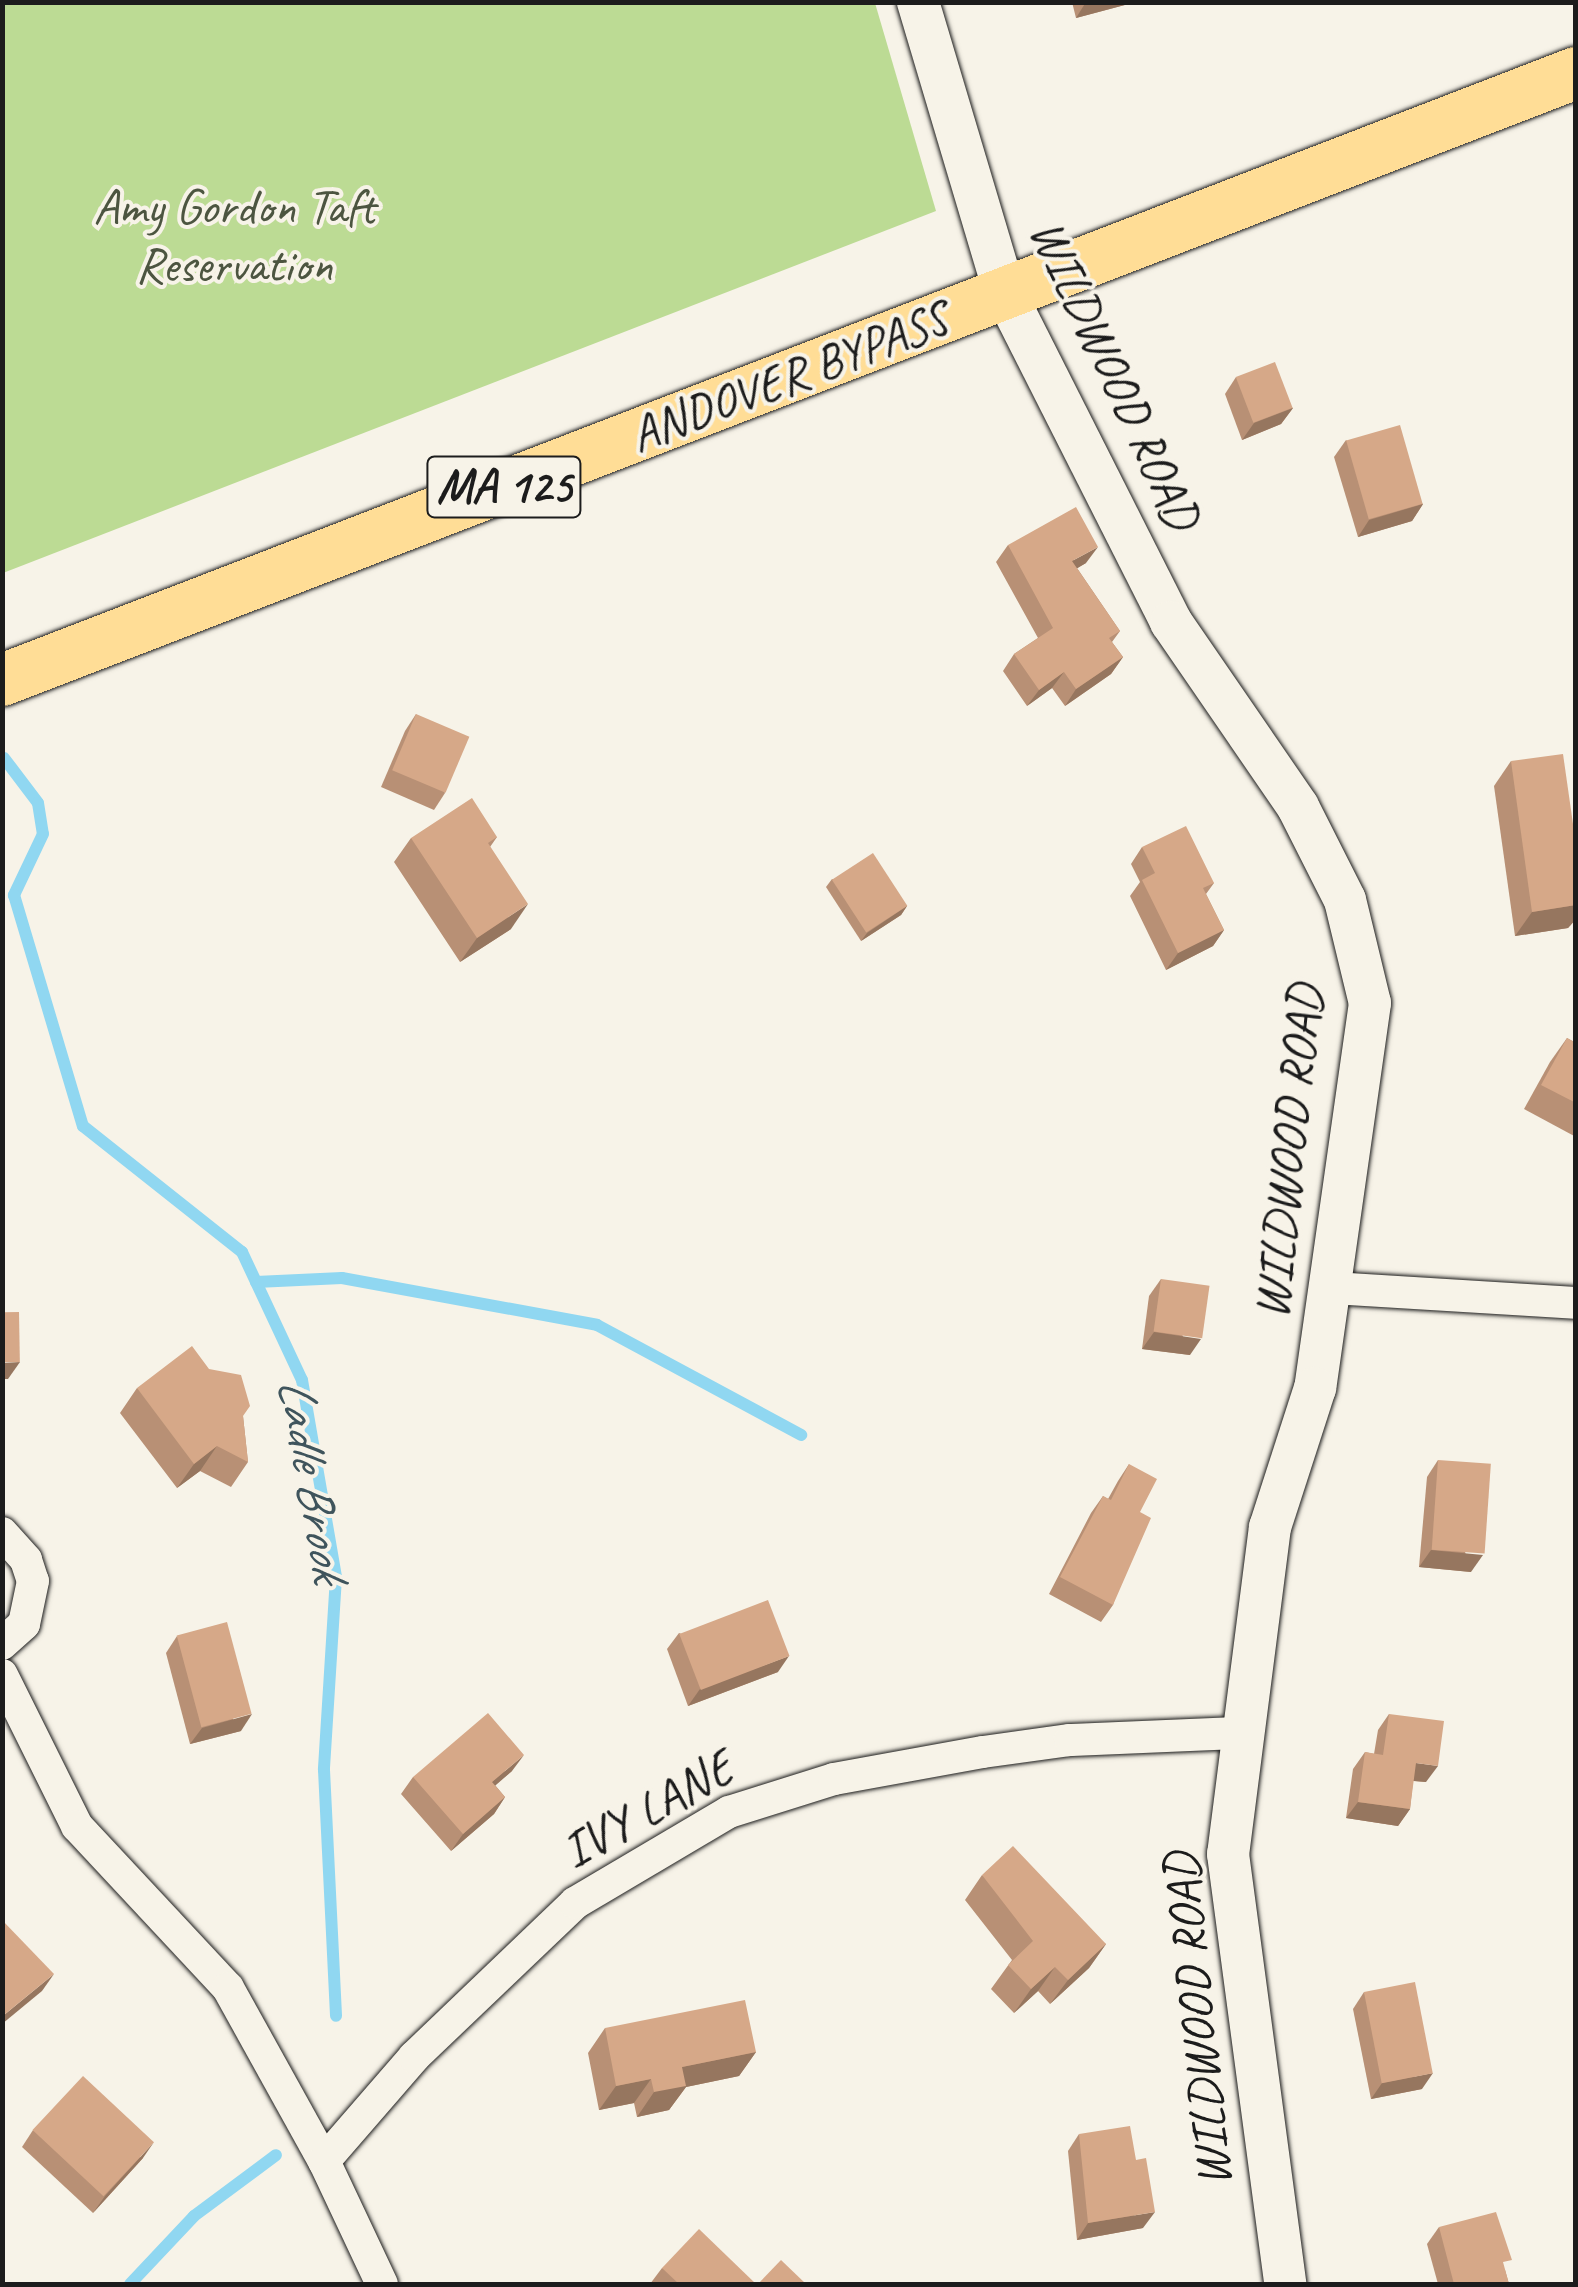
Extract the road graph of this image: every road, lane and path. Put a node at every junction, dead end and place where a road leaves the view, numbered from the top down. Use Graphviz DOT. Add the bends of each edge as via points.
graph roads {
  1 [pos="918,2"];
  2 [pos="1576,73"];
  3 [pos="1006,294"];
  4 [pos="2,680"];
  5 [pos="1332,1288"];
  6 [pos="1576,1303"];
  7 [pos="2,1534"];
  8 [pos="2,1644"];
  9 [pos="2,1676"];
  10 [pos="1239,1733"];
  11 [pos="324,2160"];
  12 [pos="382,2284"];
  13 [pos="1285,2284"];
  1 -- 3 [label="street, WILDWOOD ROAD"];
  2 -- 3 [label="main road, ANDOVER BYPASS / MA 125"];
  3 -- 4 [label="main road, ANDOVER BYPASS / MA 125"];
  3 -- 5 [label="street, WILDWOOD ROAD" via="1172,622 1298,807 1345,900 1370,1003"];
  5 -- 6 [label="street"];
  5 -- 10 [label="street, WILDWOOD ROAD" via="1315,1388 1270,1528"];
  7 -- 8 [label="street" via="26,1560 33,1581 24,1624"];
  9 -- 11 [label="street" via="77,1826 228,1988"];
  10 -- 11 [label="street, IVY LANE" via="1070,1740 966,1754 834,1779 729,1812 575,1904 414,2056"];
  10 -- 13 [label="street, WILDWOOD ROAD" via="1228,1854"];
  11 -- 12 [label="street"];
}
